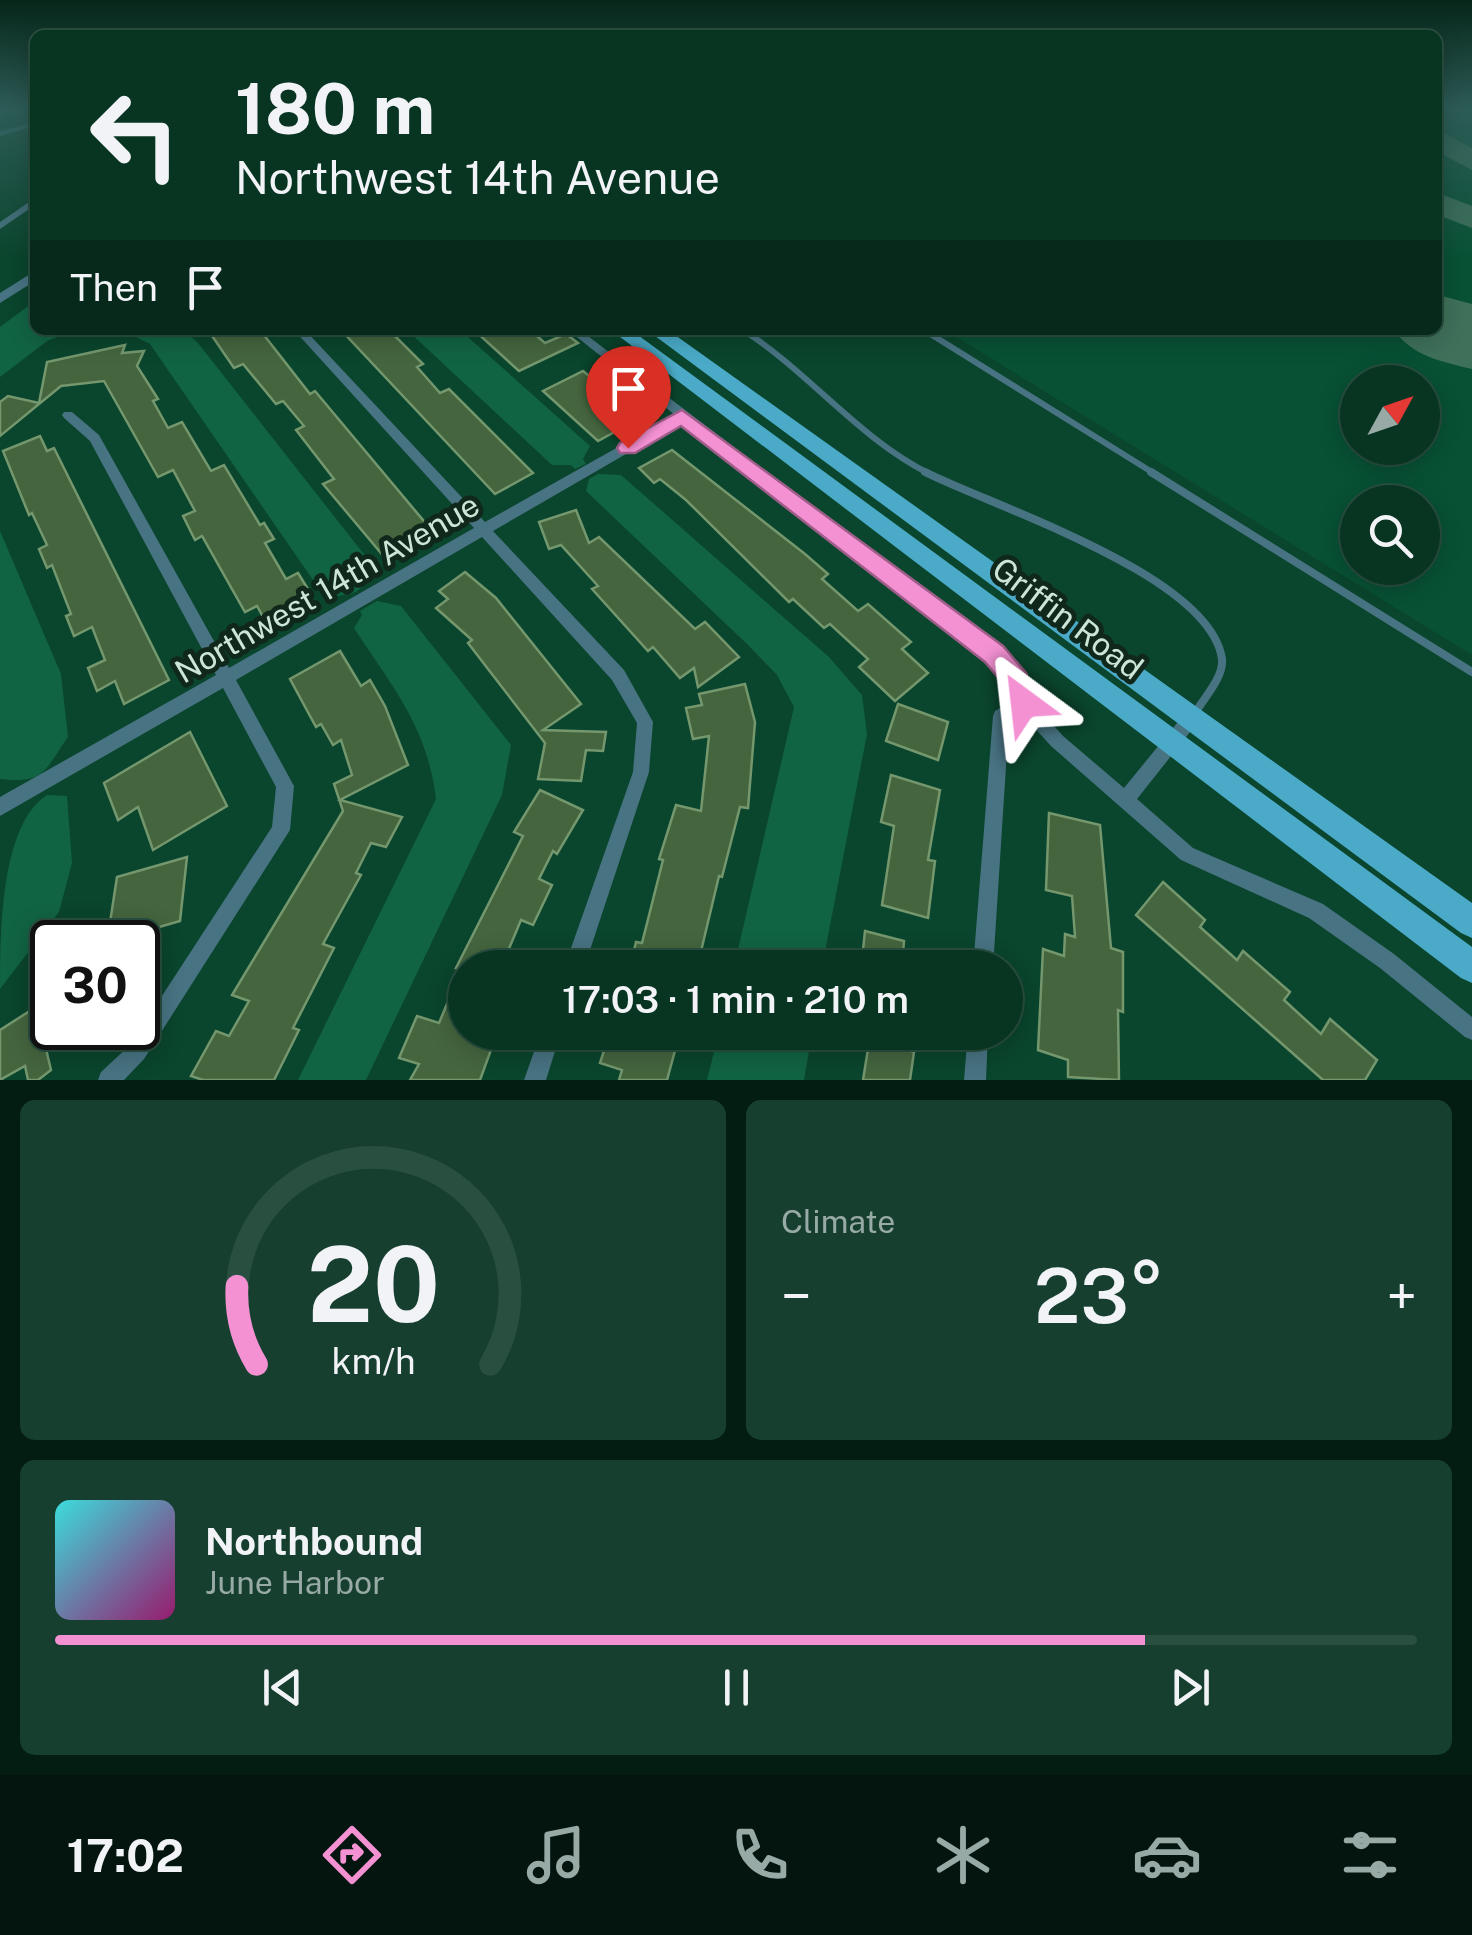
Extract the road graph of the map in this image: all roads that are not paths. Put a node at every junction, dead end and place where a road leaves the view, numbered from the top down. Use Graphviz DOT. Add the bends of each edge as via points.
graph roads {
  1 [pos="30,205"];
  2 [pos="0,226"];
  3 [pos="30,279"];
  4 [pos="0,300"];
  5 [pos="305,335"];
  6 [pos="578,335"];
  7 [pos="627,335"];
  8 [pos="663,335"];
  9 [pos="750,335"];
  10 [pos="932,335"];
  11 [pos="68,415"];
  12 [pos="682,416"];
  13 [pos="484,529"];
  14 [pos="1472,672"];
  15 [pos="224,679"];
  16 [pos="1024,703"];
  17 [pos="1192,718"];
  18 [pos="1173,743"];
  19 [pos="1126,800"];
  20 [pos="0,807"];
  21 [pos="1472,922"];
  22 [pos="580,950"];
  23 [pos="984,950"];
  24 [pos="1472,967"];
  25 [pos="1472,1030"];
  26 [pos="545,1050"];
  27 [pos="976,1050"];
  28 [pos="109,1080"];
  29 [pos="535,1080"];
  30 [pos="974,1080"];
  1 -- 2 [label="street"];
  3 -- 4 [label="street"];
  5 -- 13 [label="street"];
  6 -- 12 [label="street"];
  7 -- 18 [label="main road, Griffin Road"];
  8 -- 17 [label="main road, Griffin Road"];
  9 -- 17 [label="lane" via="797,366 855,425 904,461 1171,589 1202,616 1220,645 1222,665"];
  10 -- 14 [label="lane"];
  11 -- 15 [label="street" via="95,438"];
  12 -- 13 [label="street, Northwest 14th Avenue"];
  12 -- 16 [label="street" via="994,654"];
  13 -- 15 [label="street, Northwest 14th Avenue"];
  13 -- 22 [label="street" via="618,675 644,722 641,772"];
  15 -- 20 [label="street, Northwest 14th Avenue"];
  15 -- 28 [label="street" via="285,786 281,830 137,1052"];
  16 -- 19 [label="street"];
  16 -- 23 [label="street" via="1001,716"];
  17 -- 18 [label="street"];
  17 -- 21 [label="main road, Griffin Road"];
  18 -- 19 [label="street"];
  18 -- 24 [label="main road, Griffin Road"];
  19 -- 25 [label="street" via="1188,854 1316,911"];
  26 -- 29 [label="street"];
  27 -- 30 [label="street"];
}
